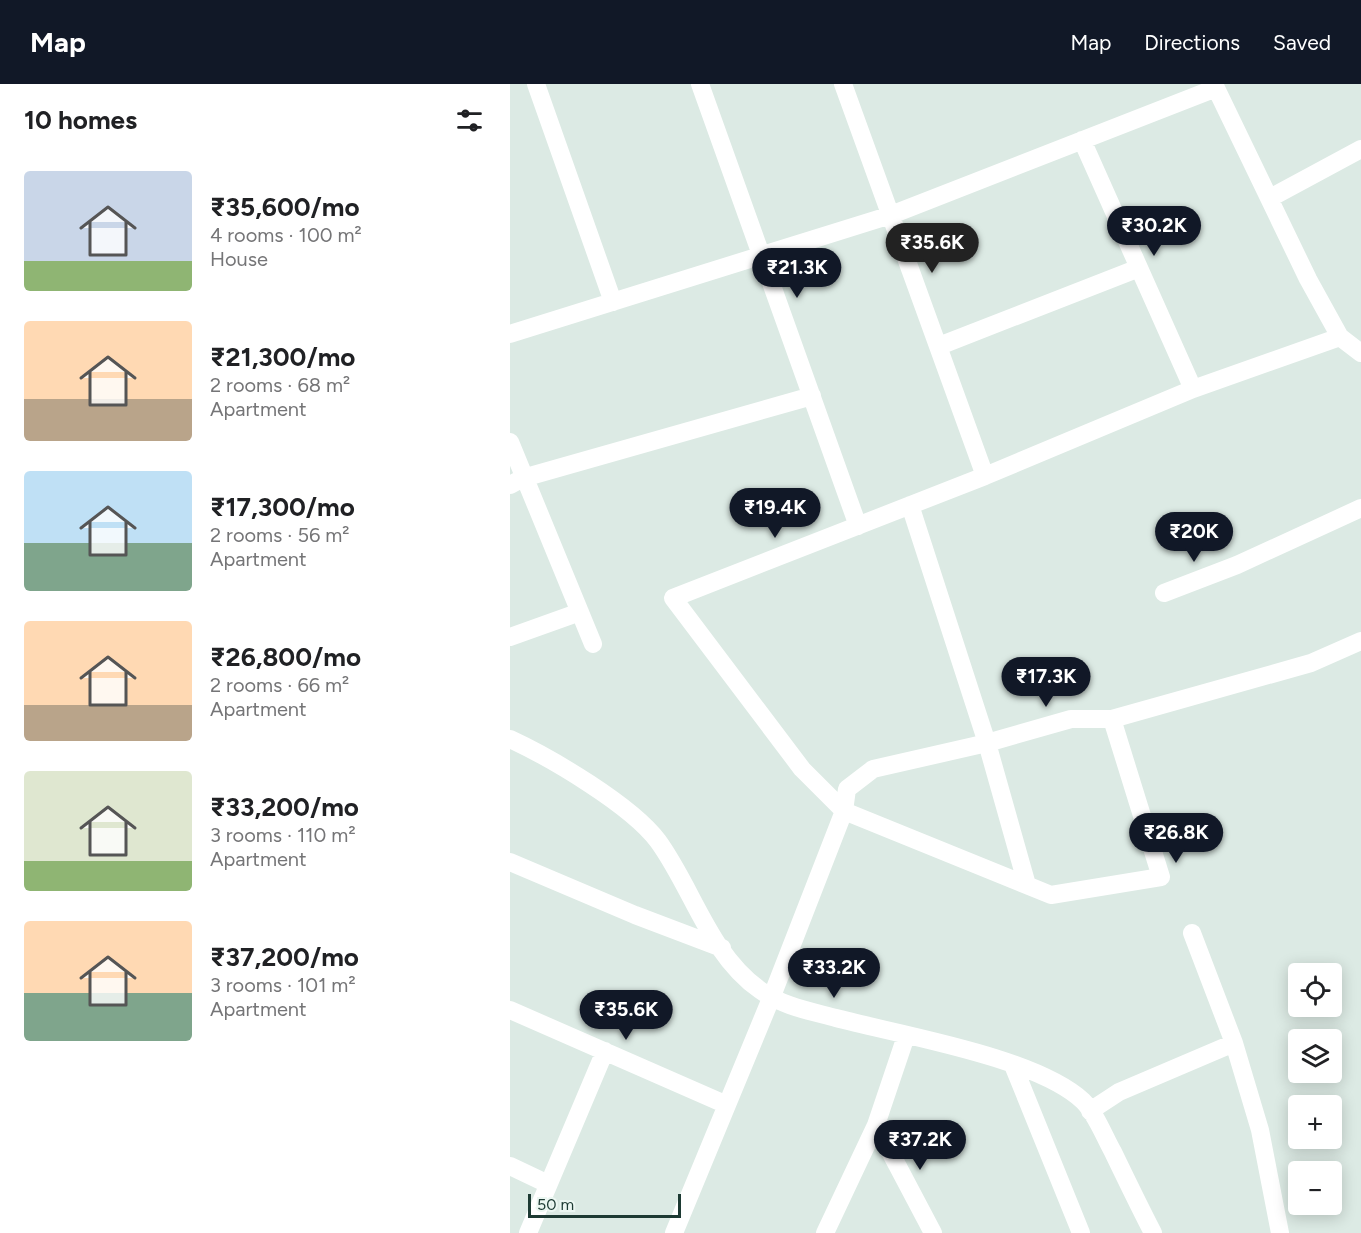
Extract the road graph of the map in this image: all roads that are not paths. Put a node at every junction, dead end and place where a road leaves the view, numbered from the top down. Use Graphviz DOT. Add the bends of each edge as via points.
graph roads {
  1 [pos="536,84"];
  2 [pos="700,84"];
  3 [pos="843,84"];
  4 [pos="1215,86"];
  5 [pos="1082,140"];
  6 [pos="1361,149"];
  7 [pos="1270,198"];
  8 [pos="891,215"];
  9 [pos="762,255"];
  10 [pos="1139,268"];
  11 [pos="613,302"];
  12 [pos="510,334"];
  13 [pos="1340,337"];
  14 [pos="939,346"];
  15 [pos="1361,353"];
  16 [pos="1193,389"];
  17 [pos="812,396"];
  18 [pos="510,442"];
  19 [pos="985,476"];
  20 [pos="517,482"];
  21 [pos="910,505"];
  22 [pos="1361,508"];
  23 [pos="858,526"];
  24 [pos="1164,593"];
  25 [pos="580,612"];
  26 [pos="510,638"];
  27 [pos="1361,641"];
  28 [pos="593,644"];
  29 [pos="1112,719"];
  30 [pos="510,739"];
  31 [pos="987,743"];
  32 [pos="844,811"];
  33 [pos="510,862"];
  34 [pos="1028,885"];
  35 [pos="1192,933"];
  36 [pos="722,948"];
  37 [pos="772,996"];
  38 [pos="510,1010"];
  39 [pos="906,1036"];
  40 [pos="1234,1043"];
  41 [pos="605,1051"];
  42 [pos="1013,1065"];
  43 [pos="727,1105"];
  44 [pos="1090,1111"];
  45 [pos="876,1125"];
  46 [pos="510,1166"];
  47 [pos="548,1184"];
  48 [pos="528,1233"];
  49 [pos="674,1233"];
  50 [pos="825,1233"];
  51 [pos="933,1233"];
  52 [pos="1081,1233"];
  53 [pos="1153,1233"];
  54 [pos="1280,1233"];
  1 -- 11 [label="street"];
  2 -- 9 [label="street"];
  3 -- 8 [label="street"];
  4 -- 5 [label="street"];
  4 -- 7 [label="street"];
  5 -- 8 [label="street"];
  5 -- 10 [label="street"];
  6 -- 7 [label="street"];
  7 -- 13 [label="street"];
  8 -- 9 [label="street"];
  8 -- 14 [label="street"];
  9 -- 11 [label="street"];
  9 -- 17 [label="street"];
  10 -- 14 [label="street"];
  10 -- 16 [label="street"];
  11 -- 12 [label="street"];
  13 -- 15 [label="street"];
  13 -- 16 [label="street"];
  14 -- 19 [label="street"];
  16 -- 19 [label="street"];
  17 -- 20 [label="street"];
  17 -- 23 [label="street"];
  18 -- 20 [label="street"];
  19 -- 21 [label="street"];
  20 -- 25 [label="street"];
  21 -- 23 [label="street"];
  21 -- 31 [label="street"];
  22 -- 24 [label="street" via="1237,565"];
  23 -- 32 [label="street" via="673,598 802,769"];
  25 -- 26 [label="street"];
  25 -- 28 [label="street"];
  27 -- 29 [label="street" via="1311,663"];
  29 -- 31 [label="street" via="1071,719"];
  29 -- 34 [label="street" via="1161,877 1051,895"];
  30 -- 36 [label="street" via="554,761 626,811 657,841"];
  31 -- 32 [label="street" via="873,769 847,789"];
  31 -- 34 [label="street"];
  32 -- 34 [label="street"];
  32 -- 37 [label="street"];
  33 -- 36 [label="street"];
  35 -- 40 [label="street"];
  36 -- 37 [label="street" via="760,990"];
  37 -- 39 [label="street" via="793,1007"];
  37 -- 43 [label="street"];
  38 -- 41 [label="street"];
  39 -- 42 [label="street"];
  39 -- 45 [label="street"];
  40 -- 44 [label="street" via="1119,1092"];
  40 -- 54 [label="street" via="1260,1130"];
  41 -- 43 [label="street"];
  41 -- 47 [label="street"];
  42 -- 44 [label="street" via="1065,1089"];
  42 -- 52 [label="street"];
  43 -- 49 [label="street"];
  44 -- 53 [label="street"];
  45 -- 50 [label="street"];
  45 -- 51 [label="street"];
  46 -- 47 [label="street"];
  47 -- 48 [label="street"];
}
